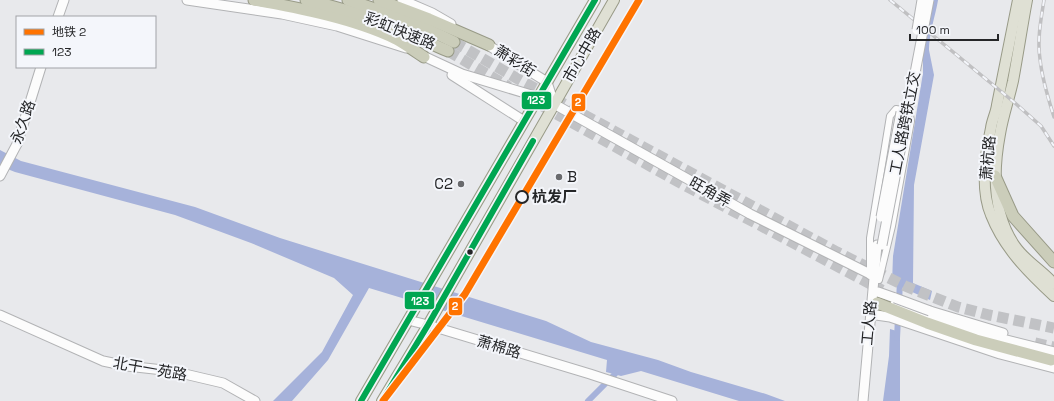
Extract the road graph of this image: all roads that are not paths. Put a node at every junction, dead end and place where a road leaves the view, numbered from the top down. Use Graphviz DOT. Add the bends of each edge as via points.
graph roads {
  1 [pos="64,0"];
  2 [pos="187,0"];
  3 [pos="254,0"];
  4 [pos="306,0"];
  5 [pos="348,0"];
  6 [pos="379,0"];
  7 [pos="595,0"];
  8 [pos="614,0"];
  9 [pos="922,0"];
  10 [pos="929,0"];
  11 [pos="1018,0"];
  12 [pos="1027,0"];
  13 [pos="401,3"];
  14 [pos="58,16"];
  15 [pos="454,42"];
  16 [pos="489,45"];
  17 [pos="448,51"];
  18 [pos="424,57"];
  19 [pos="41,68"];
  20 [pos="547,82"];
  21 [pos="538,97"];
  22 [pos="554,104"];
  23 [pos="524,121"];
  24 [pos="1,174"];
  25 [pos="995,176"];
  26 [pos="879,245"];
  27 [pos="1054,262"];
  28 [pos="870,274"];
  29 [pos="876,282"];
  30 [pos="1054,284"];
  31 [pos="1054,296"];
  32 [pos="878,298"];
  33 [pos="893,306"];
  34 [pos="0,315"];
  35 [pos="876,315"];
  36 [pos="408,320"];
  37 [pos="428,325"];
  38 [pos="1053,357"];
  39 [pos="255,401"];
  40 [pos="361,401"];
  41 [pos="382,401"];
  42 [pos="672,401"];
  43 [pos="862,401"];
  44 [pos="869,401"];
  1 -- 14 [label="main road"];
  2 -- 18 [label="main road, 萧彩街" via="282,14 337,26 405,48"];
  3 -- 18 [label="highway" via="327,15 395,39"];
  4 -- 17 [label="highway, 彩虹快速路" via="381,22"];
  5 -- 15 [label="highway, 彩虹快速路" via="408,20"];
  6 -- 13 [label="highway"];
  7 -- 20 [label="main road, 市心中路"];
  8 -- 22 [label="main road, 市心中路"];
  9 -- 26 [label="main road, 工人路跨铁立交, bridge"];
  10 -- 26 [label="main road, 工人路跨铁立交, bridge"];
  11 -- 31 [label="main road, 萧杭路" via="991,128 985,165 985,192 990,214 1000,235 1027,271"];
  12 -- 25 [label="main road, 萧杭路" via="1000,133"];
  13 -- 16 [label="highway"];
  16 -- 20 [label="main road, 萧彩街"];
  18 -- 21 [label="main road, 萧彩街" via="462,74"];
  18 -- 23 [label="main road, 萧彩街"];
  19 -- 24 [label="main road, 永久路" via="16,144"];
  20 -- 21 [label="main road, 市心中路"];
  20 -- 22 [label="main road, 萧彩街"];
  21 -- 22 [label="main road, 萧彩街"];
  21 -- 23 [label="main road, 市心中路"];
  22 -- 28 [label="main road, 旺角弄" via="750,214"];
  22 -- 37 [label="main road, 市心中路"];
  23 -- 36 [label="main road, 市心中路"];
  25 -- 27 [label="highway" via="1013,216"];
  25 -- 30 [label="main road, 萧杭路" via="998,204 1004,226 1015,246"];
  26 -- 29 [label="main road, 工人路"];
  28 -- 29 [label="street"];
  28 -- 29 [label="street" via="870,238 890,116 896,110 902,110 910,115 911,121 892,226"];
  29 -- 32 [label="main road, 工人路"];
  29 -- 43 [label="main road, 工人路"];
  32 -- 33 [label="highway"];
  32 -- 35 [label="main road, 工人路"];
  33 -- 35 [label="main road"];
  33 -- 38 [label="highway" via="976,340"];
  34 -- 39 [label="main road, 北干一苑路" via="103,361 172,371 223,383"];
  35 -- 44 [label="main road, 工人路"];
  36 -- 37 [label="main road, 萧棉路"];
  36 -- 40 [label="main road, 市心中路"];
  37 -- 41 [label="main road, 市心中路"];
  37 -- 42 [label="main road, 萧棉路"];
}
